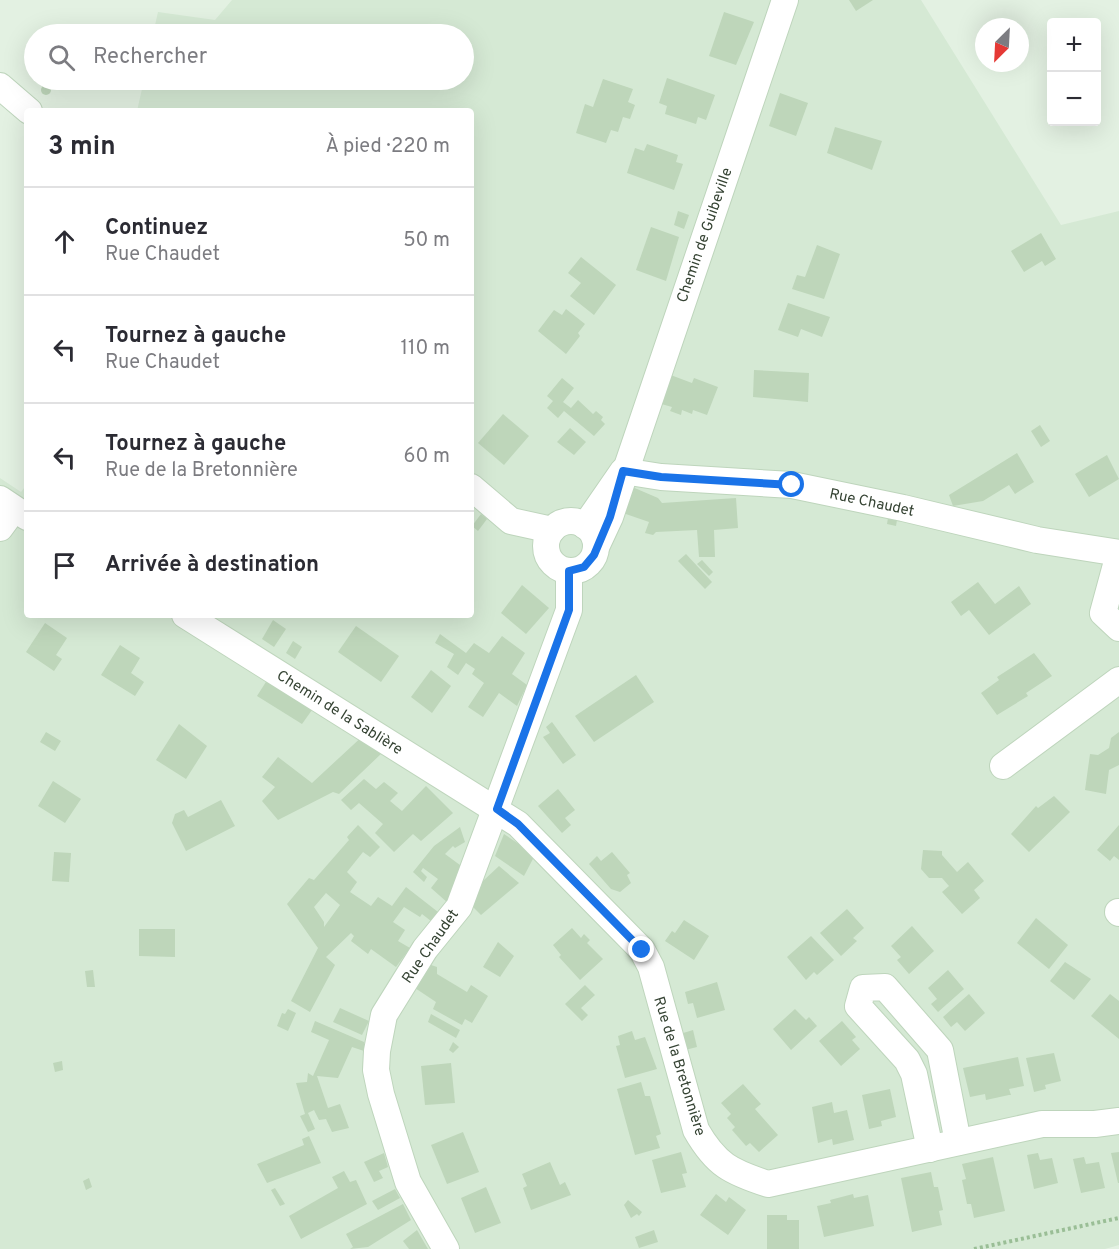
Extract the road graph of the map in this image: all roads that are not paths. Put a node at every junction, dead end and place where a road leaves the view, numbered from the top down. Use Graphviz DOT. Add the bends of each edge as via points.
graph roads {
  1 [pos="785,0"];
  2 [pos="0,86"];
  3 [pos="26,108"];
  4 [pos="623,471"];
  5 [pos="474,490"];
  6 [pos="590,536"];
  7 [pos="549,541"];
  8 [pos="1119,554"];
  9 [pos="569,571"];
  10 [pos="190,618"];
  11 [pos="1119,628"];
  12 [pos="1119,680"];
  13 [pos="1003,766"];
  14 [pos="497,809"];
  15 [pos="1119,1120"];
  16 [pos="958,1142"];
  17 [pos="930,1149"];
  18 [pos="446,1249"];
  1 -- 4 [label="street, Chemin de Guibeville"];
  2 -- 3 [label="street"];
  4 -- 6 [label="street"];
  4 -- 8 [label="street, Rue Chaudet" via="792,485 1037,540"];
  5 -- 7 [label="street" via="511,521"];
  6 -- 7 [label="street" via="572,521"];
  6 -- 9 [label="street" via="590,562"];
  7 -- 9 [label="street" via="554,565"];
  8 -- 11 [label="street" via="1103,613"];
  9 -- 14 [label="street, Rue Chaudet" via="569,610"];
  10 -- 14 [label="street, Chemin de la Sablière"];
  12 -- 13 [label="street"];
  14 -- 17 [label="street, Rue de la Bretonnière" via="518,824 642,950 651,967 696,1130 720,1161 736,1173 768,1184"];
  14 -- 18 [label="street, Rue Chaudet" via="459,907 425,949 384,1015 377,1051 381,1094 408,1182"];
  15 -- 16 [label="street, Rue de la Bretonnière" via="1042,1124"];
  16 -- 17 [label="street, Rue de la Bretonnière"];
  16 -- 17 [label="street" via="940,1050 885,987 862,988 858,1006 907,1060 914,1074"];
}
